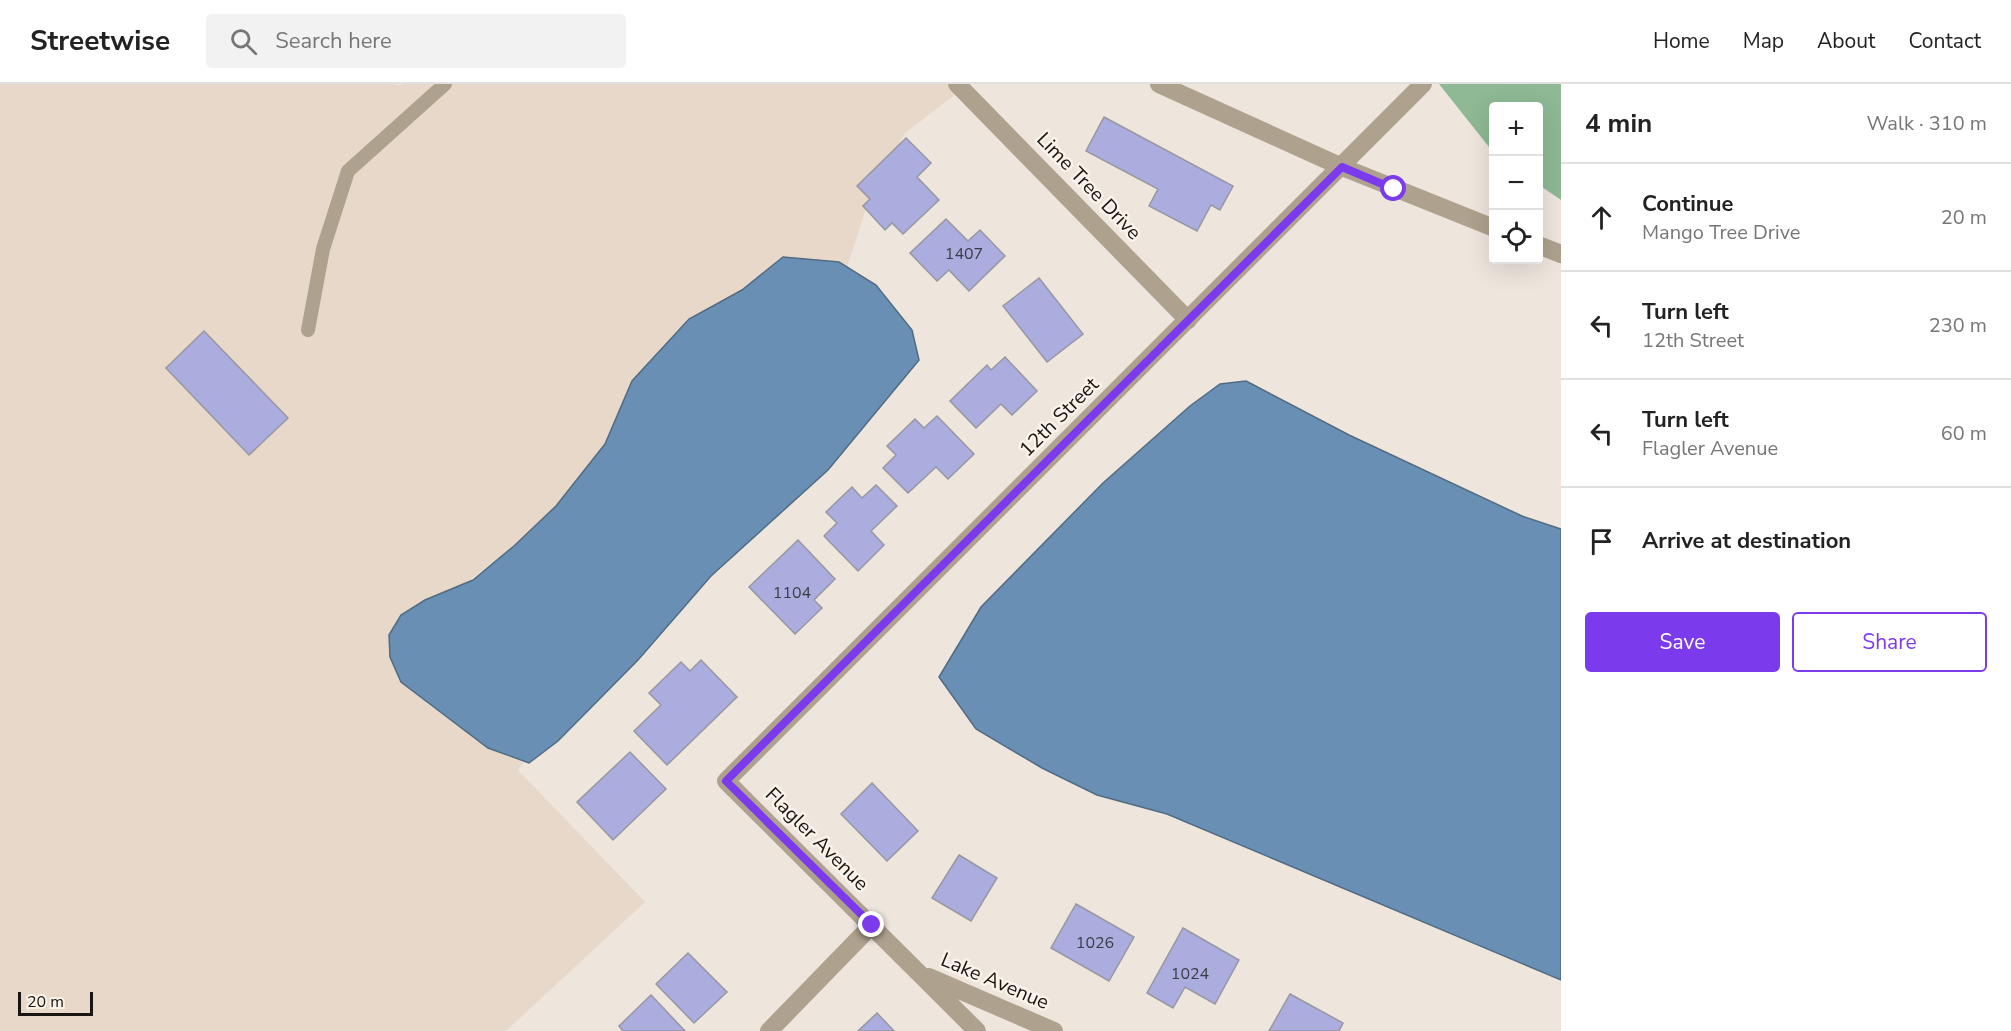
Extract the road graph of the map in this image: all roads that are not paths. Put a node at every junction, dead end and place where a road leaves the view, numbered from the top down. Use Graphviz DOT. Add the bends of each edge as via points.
graph roads {
  1 [pos="444,84"];
  2 [pos="957,84"];
  3 [pos="1159,84"];
  4 [pos="1423,84"];
  5 [pos="1342,167"];
  6 [pos="1489,226"];
  7 [pos="1543,247"];
  8 [pos="1561,254"];
  9 [pos="1188,320"];
  10 [pos="308,330"];
  11 [pos="726,781"];
  12 [pos="872,925"];
  13 [pos="918,972"];
  14 [pos="769,1031"];
  15 [pos="977,1031"];
  16 [pos="1054,1031"];
  1 -- 10 [label="lane" via="348,171 323,249"];
  2 -- 9 [label="street, Lime Tree Drive"];
  3 -- 5 [label="street"];
  4 -- 5 [label="street, 12th Street"];
  5 -- 6 [label="street"];
  5 -- 9 [label="street, 12th Street"];
  7 -- 8 [label="street"];
  9 -- 11 [label="street, 12th Street"];
  11 -- 12 [label="street, Flagler Avenue"];
  12 -- 13 [label="street, Flagler Avenue"];
  12 -- 14 [label="street"];
  13 -- 15 [label="street, Flagler Avenue"];
  13 -- 16 [label="street, Lake Avenue"];
}
